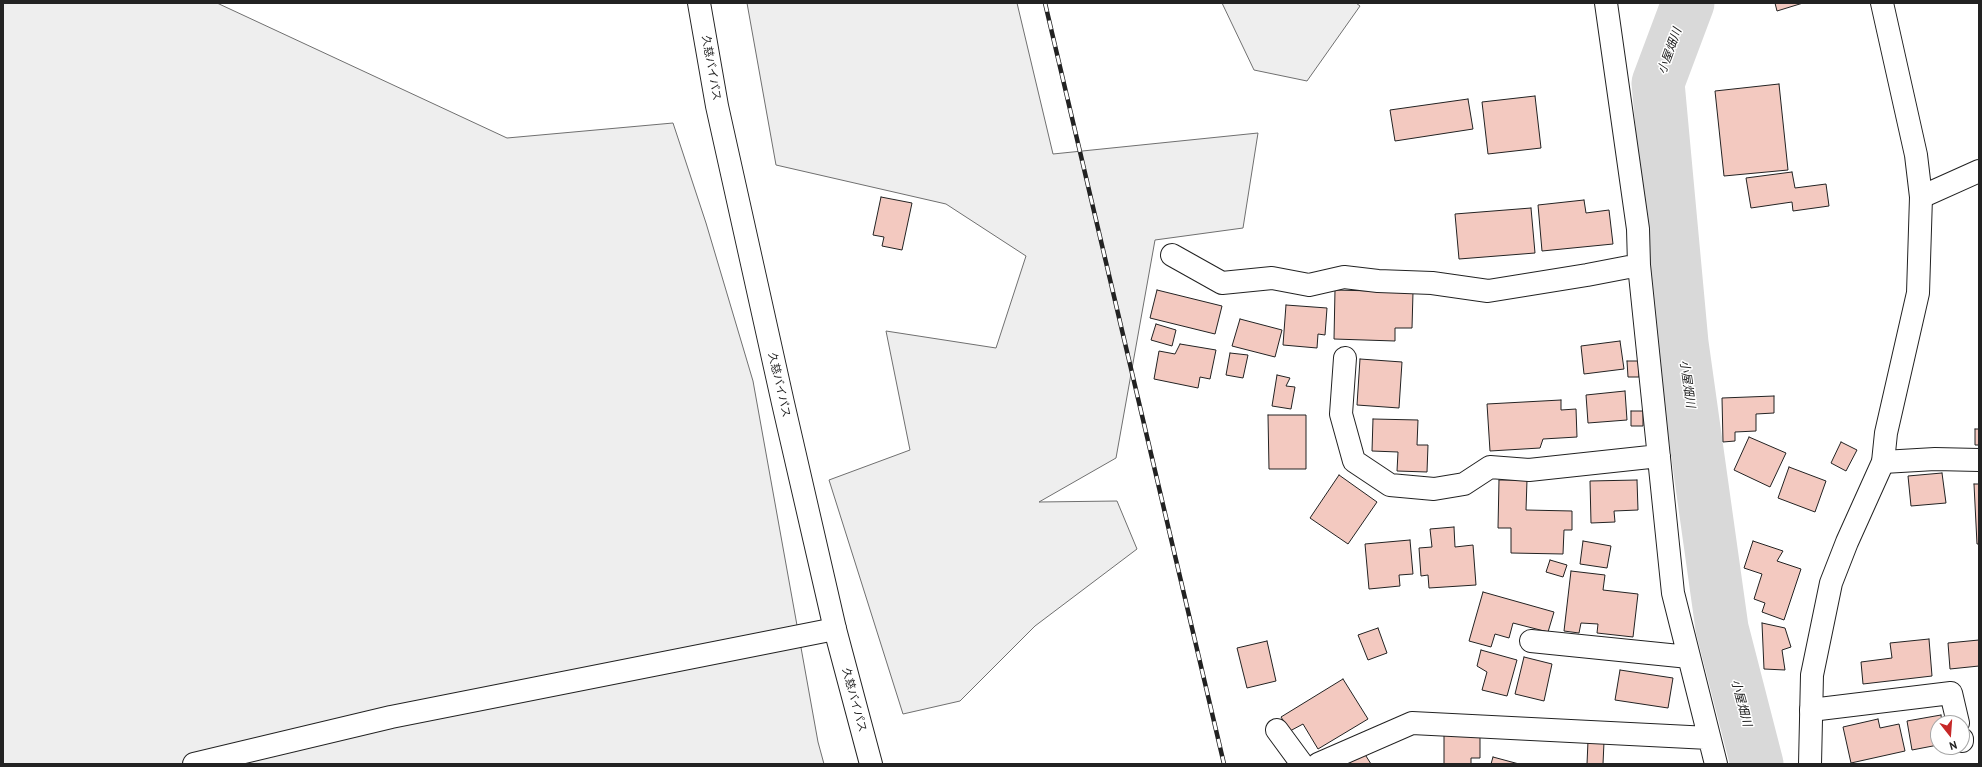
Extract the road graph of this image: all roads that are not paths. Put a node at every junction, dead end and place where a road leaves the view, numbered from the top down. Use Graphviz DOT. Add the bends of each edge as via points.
graph roads {
  1 [pos="699,3"];
  2 [pos="1606,3"];
  3 [pos="1882,3"];
  4 [pos="1979,171"];
  5 [pos="1920,197"];
  6 [pos="1172,255"];
  7 [pos="1639,265"];
  8 [pos="1345,358"];
  9 [pos="1659,456"];
  10 [pos="1979,460"];
  11 [pos="1883,462"];
  12 [pos="835,629"];
  13 [pos="1531,641"];
  14 [pos="1689,657"];
  15 [pos="1811,710"];
  16 [pos="1956,715"];
  17 [pos="1277,730"];
  18 [pos="1709,738"];
  19 [pos="194,764"];
  20 [pos="871,764"];
  21 [pos="1302,764"];
  22 [pos="1318,764"];
  23 [pos="1716,764"];
  24 [pos="1810,764"];
  1 -- 12 [label="main road, 久慈バイパス" via="717,106"];
  2 -- 7 [label="main road" via="1638,229"];
  3 -- 5 [label="main road" via="1916,155"];
  4 -- 5 [label="main road"];
  5 -- 11 [label="main road" via="1918,293 1886,433"];
  6 -- 7 [label="main road" via="1222,283 1272,278 1309,285 1344,277 1432,283 1488,291"];
  7 -- 9 [label="main road"];
  8 -- 9 [label="main road" via="1341,414 1354,461 1390,485 1434,489 1464,484 1490,467 1529,470"];
  9 -- 14 [label="main road" via="1673,593"];
  10 -- 11 [label="main road"];
  11 -- 15 [label="main road" via="1847,542 1832,583 1812,675"];
  12 -- 19 [label="main road" via="391,717"];
  12 -- 20 [label="main road, 久慈バイパス"];
  13 -- 14 [label="main road"];
  14 -- 18 [label="main road"];
  15 -- 16 [label="main road" via="1951,693"];
  15 -- 24 [label="main road"];
  17 -- 21 [label="main road"];
  18 -- 22 [label="main road" via="1412,723"];
  18 -- 23 [label="main road"];
}
